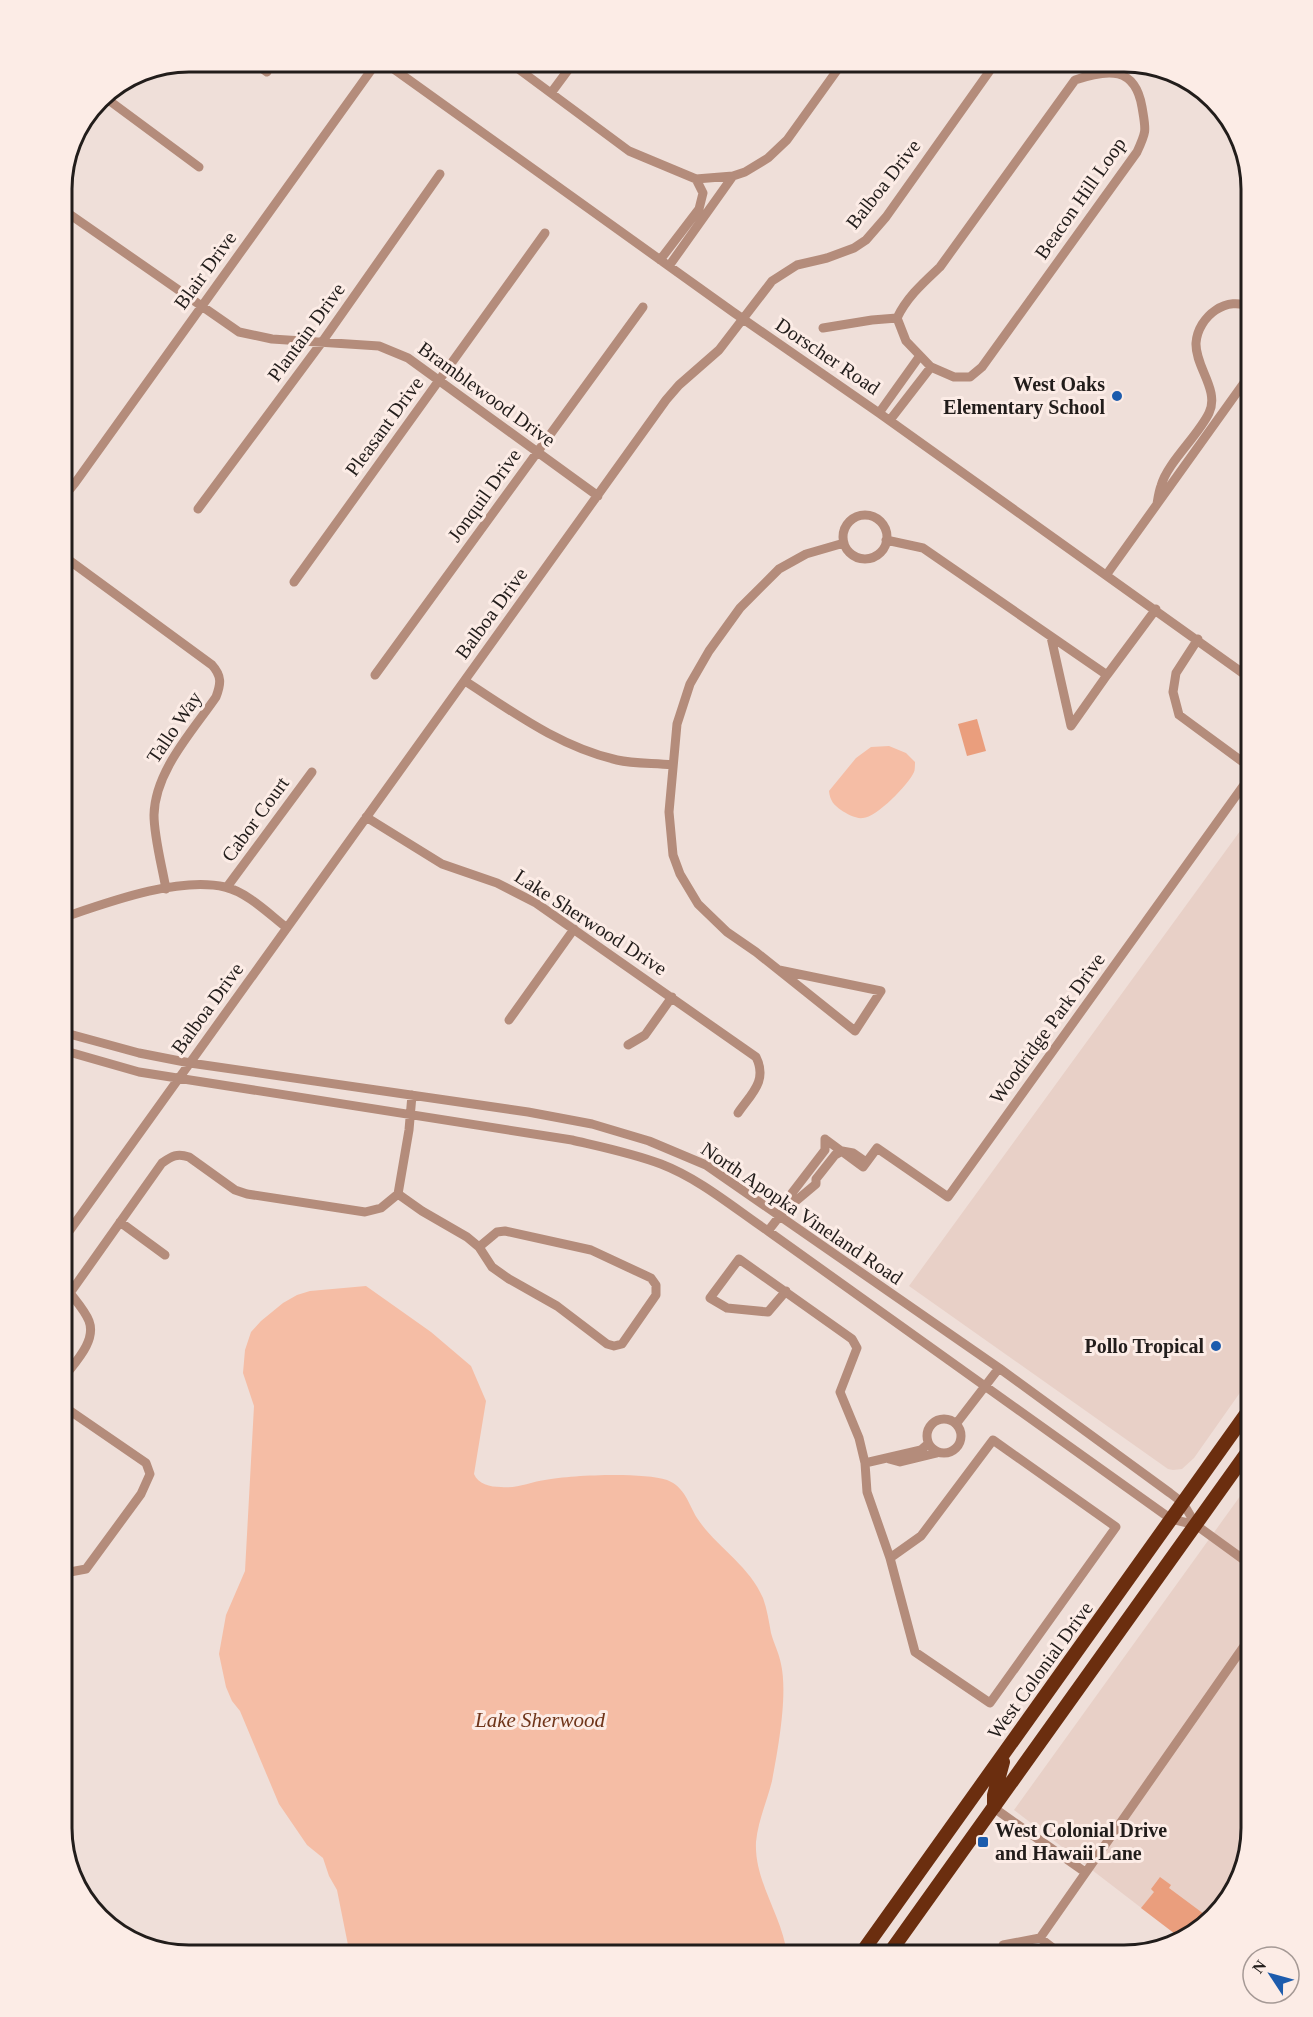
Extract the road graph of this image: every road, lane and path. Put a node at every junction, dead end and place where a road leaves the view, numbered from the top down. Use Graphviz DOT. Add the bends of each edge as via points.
graph roads {
  1 [pos="370,72"];
  2 [pos="398,72"];
  3 [pos="523,72"];
  4 [pos="567,72"];
  5 [pos="836,72"];
  6 [pos="989,72"];
  7 [pos="551,93"];
  8 [pos="111,102"];
  9 [pos="199,167"];
  10 [pos="440,174"];
  11 [pos="733,176"];
  12 [pos="696,179"];
  13 [pos="72,216"];
  14 [pos="545,233"];
  15 [pos="660,260"];
  16 [pos="669,266"];
  17 [pos="1241,303"];
  18 [pos="201,307"];
  19 [pos="643,307"];
  20 [pos="897,318"];
  21 [pos="742,319"];
  22 [pos="823,328"];
  23 [pos="322,342"];
  24 [pos="920,357"];
  25 [pos="931,367"];
  26 [pos="438,381"];
  27 [pos="1241,387"];
  28 [pos="879,413"];
  29 [pos="890,420"];
  30 [pos="537,452"];
  31 [pos="72,487"];
  32 [pos="598,496"];
  33 [pos="1157,504"];
  34 [pos="198,509"];
  35 [pos="886,540"];
  36 [pos="844,543"];
  37 [pos="72,562"];
  38 [pos="1107,574"];
  39 [pos="294,582"];
  40 [pos="1156,609"];
  41 [pos="1051,637"];
  42 [pos="1198,639"];
  43 [pos="1241,671"];
  44 [pos="375,675"];
  45 [pos="1107,675"];
  46 [pos="465,681"];
  47 [pos="1241,761"];
  48 [pos="672,765"];
  49 [pos="312,772"];
  50 [pos="1241,789"];
  51 [pos="366,817"];
  52 [pos="227,887"];
  53 [pos="166,889"];
  54 [pos="72,914"];
  55 [pos="287,928"];
  56 [pos="574,929"];
  57 [pos="779,970"];
  58 [pos="672,997"];
  59 [pos="509,1020"];
  60 [pos="72,1035"];
  61 [pos="628,1045"];
  62 [pos="72,1053"];
  63 [pos="190,1063"];
  64 [pos="178,1079"];
  65 [pos="412,1095"];
  66 [pos="411,1113"];
  67 [pos="738,1113"];
  68 [pos="842,1150"];
  69 [pos="398,1194"];
  70 [pos="789,1204"];
  71 [pos="779,1216"];
  72 [pos="120,1222"];
  73 [pos="72,1227"];
  74 [pos="768,1230"];
  75 [pos="479,1247"];
  76 [pos="165,1255"];
  77 [pos="72,1290"];
  78 [pos="786,1291"];
  79 [pos="72,1296"];
  80 [pos="72,1365"];
  81 [pos="999,1368"];
  82 [pos="986,1386"];
  83 [pos="72,1412"];
  84 [pos="1241,1421"];
  85 [pos="956,1424"];
  86 [pos="928,1444"];
  87 [pos="937,1453"];
  88 [pos="889,1459"];
  89 [pos="1241,1461"];
  90 [pos="865,1463"];
  91 [pos="1183,1503"];
  92 [pos="1171,1520"];
  93 [pos="1196,1525"];
  94 [pos="890,1558"];
  95 [pos="1241,1558"];
  96 [pos="72,1572"];
  97 [pos="1241,1650"];
  98 [pos="1008,1748"];
  99 [pos="994,1808"];
  100 [pos="1085,1872"];
  101 [pos="1040,1938"];
  102 [pos="867,1945"];
  103 [pos="895,1945"];
  104 [pos="1003,1945"];
  105 [pos="1049,1945"];
  1 -- 18 [label="street, Blair Drive"];
  2 -- 15 [label="street, Dorscher Road"];
  3 -- 7 [label="street"];
  4 -- 7 [label="street"];
  5 -- 11 [label="street" via="788,140 768,158"];
  6 -- 21 [label="street, Balboa Drive" via="866,240 842,254 785,271 762,292"];
  7 -- 12 [label="street" via="629,151"];
  8 -- 9 [label="street"];
  10 -- 23 [label="street, Plantain Drive"];
  11 -- 12 [label="street"];
  11 -- 16 [label="street"];
  12 -- 15 [label="street" via="703,193 699,209"];
  13 -- 18 [label="street, Bramblewood Drive"];
  14 -- 26 [label="street, Pleasant Drive"];
  15 -- 16 [label="street, Dorscher Road"];
  16 -- 21 [label="street, Dorscher Road"];
  17 -- 33 [label="street" via="1225,304 1197,334 1197,356 1211,394 1211,406 1164,478"];
  18 -- 23 [label="street, Bramblewood Drive" via="239,332 272,339"];
  18 -- 31 [label="street, Blair Drive"];
  19 -- 30 [label="street, Jonquil Drive"];
  20 -- 22 [label="street"];
  20 -- 24 [label="street, Beacon Hill Loop" via="906,341"];
  20 -- 25 [label="street, Beacon Hill Loop" via="917,289 940,267 1075,80 1116,73 1133,81 1140,92 1146,131 1137,152 982,367 969,376 954,378"];
  21 -- 28 [label="street, Dorscher Road"];
  21 -- 32 [label="street, Balboa Drive" via="718,350 666,400"];
  23 -- 26 [label="street, Bramblewood Drive" via="379,346 408,358"];
  23 -- 34 [label="street, Plantain Drive"];
  24 -- 25 [label="street, Beacon Hill Loop"];
  24 -- 28 [label="street"];
  25 -- 29 [label="street"];
  26 -- 30 [label="street, Bramblewood Drive"];
  26 -- 39 [label="street, Pleasant Drive"];
  27 -- 33 [label="street"];
  28 -- 29 [label="street, Dorscher Road"];
  29 -- 38 [label="street, Dorscher Road"];
  30 -- 32 [label="street, Bramblewood Drive"];
  30 -- 44 [label="street, Jonquil Drive"];
  32 -- 46 [label="street, Balboa Drive"];
  33 -- 38 [label="street"];
  35 -- 36 [label="street" via="879,554 865,559 852,555"];
  35 -- 36 [label="street" via="879,520 862,516 849,523"];
  35 -- 41 [label="street" via="923,548"];
  36 -- 48 [label="street" via="806,554 779,569 740,608 690,684 677,724"];
  37 -- 53 [label="street, Tallo Way" via="219,673 221,685 216,697 162,775 155,796 154,818"];
  38 -- 40 [label="street, Dorscher Road"];
  40 -- 42 [label="street, Dorscher Road"];
  40 -- 45 [label="street"];
  41 -- 45 [label="street"];
  41 -- 45 [label="street" via="1071,726"];
  42 -- 43 [label="street, Dorscher Road"];
  42 -- 47 [label="street" via="1176,673 1173,692 1179,715"];
  46 -- 48 [label="street" via="539,729 584,750 618,760"];
  46 -- 51 [label="street, Balboa Drive"];
  48 -- 57 [label="street" via="669,813 673,855 680,874 698,904 727,932"];
  49 -- 52 [label="street, Cabor Court"];
  50 -- 68 [label="street, Woodridge Park Drive" via="948,1197 877,1148 865,1165 853,1153"];
  51 -- 55 [label="street, Balboa Drive"];
  51 -- 56 [label="street, Lake Sherwood Drive" via="442,864 497,883"];
  52 -- 53 [label="street" via="198,884"];
  52 -- 55 [label="street"];
  53 -- 54 [label="street"];
  55 -- 63 [label="street, Balboa Drive"];
  56 -- 58 [label="street, Lake Sherwood Drive"];
  56 -- 59 [label="street"];
  57 -- 57 [label="street" via="855,1031 881,991 858,987"];
  58 -- 61 [label="street" via="645,1035"];
  58 -- 67 [label="street, Lake Sherwood Drive" via="756,1057 761,1079"];
  60 -- 63 [label="street, North Apopka Vineland Road"];
  62 -- 64 [label="street, North Apopka Vineland Road"];
  63 -- 64 [label="street, Balboa Drive"];
  63 -- 65 [label="street, North Apopka Vineland Road"];
  64 -- 66 [label="street, North Apopka Vineland Road"];
  64 -- 73 [label="street, Balboa Drive"];
  65 -- 66 [label="street"];
  65 -- 71 [label="street, North Apopka Vineland Road" via="581,1122 650,1141 706,1165"];
  66 -- 69 [label="street"];
  66 -- 74 [label="street, North Apopka Vineland Road" via="572,1140 663,1165"];
  68 -- 70 [label="street, Woodridge Park Drive" via="816,1179 816,1184"];
  68 -- 70 [label="street, Woodridge Park Drive" via="825,1139 825,1150 792,1193"];
  69 -- 72 [label="street" via="381,1208 364,1212 247,1194 182,1154 162,1163"];
  69 -- 75 [label="street"];
  70 -- 71 [label="street, Woodridge Park Drive"];
  71 -- 74 [label="street, Woodridge Park Drive"];
  71 -- 81 [label="street, North Apopka Vineland Road"];
  72 -- 76 [label="street"];
  72 -- 77 [label="street"];
  74 -- 82 [label="street, North Apopka Vineland Road"];
  75 -- 75 [label="street" via="492,1267 614,1346 622,1344 656,1295 651,1278 591,1250 505,1231 497,1232"];
  78 -- 78 [label="street" via="768,1312 727,1308 710,1298 739,1259"];
  78 -- 90 [label="street" via="852,1339 857,1348 840,1392"];
  79 -- 80 [label="street" via="89,1321 91,1333"];
  81 -- 82 [label="street"];
  81 -- 91 [label="street, North Apopka Vineland Road"];
  82 -- 85 [label="street"];
  82 -- 92 [label="street, North Apopka Vineland Road"];
  83 -- 96 [label="street" via="146,1463 150,1474 141,1494 86,1569"];
  84 -- 91 [label="highway, West Colonial Drive"];
  85 -- 86 [label="street" via="945,1419 934,1422 927,1432"];
  85 -- 87 [label="street" via="961,1434 958,1446 949,1453"];
  86 -- 87 [label="street"];
  86 -- 88 [label="street" via="921,1450"];
  87 -- 88 [label="street" via="900,1462"];
  88 -- 90 [label="street"];
  89 -- 93 [label="highway"];
  90 -- 94 [label="street" via="867,1492"];
  91 -- 92 [label="highway, West Colonial Drive"];
  91 -- 93 [label="street"];
  92 -- 93 [label="street"];
  92 -- 98 [label="highway, West Colonial Drive"];
  93 -- 95 [label="street"];
  93 -- 99 [label="highway"];
  94 -- 94 [label="street" via="915,1652 990,1703 1116,1527 993,1440 921,1536"];
  97 -- 100 [label="street"];
  98 -- 99 [label="highway" via="997,1779"];
  98 -- 102 [label="highway, West Colonial Drive"];
  99 -- 100 [label="street"];
  99 -- 103 [label="highway"];
  100 -- 101 [label="street"];
  101 -- 104 [label="street"];
  101 -- 105 [label="street"];
}
